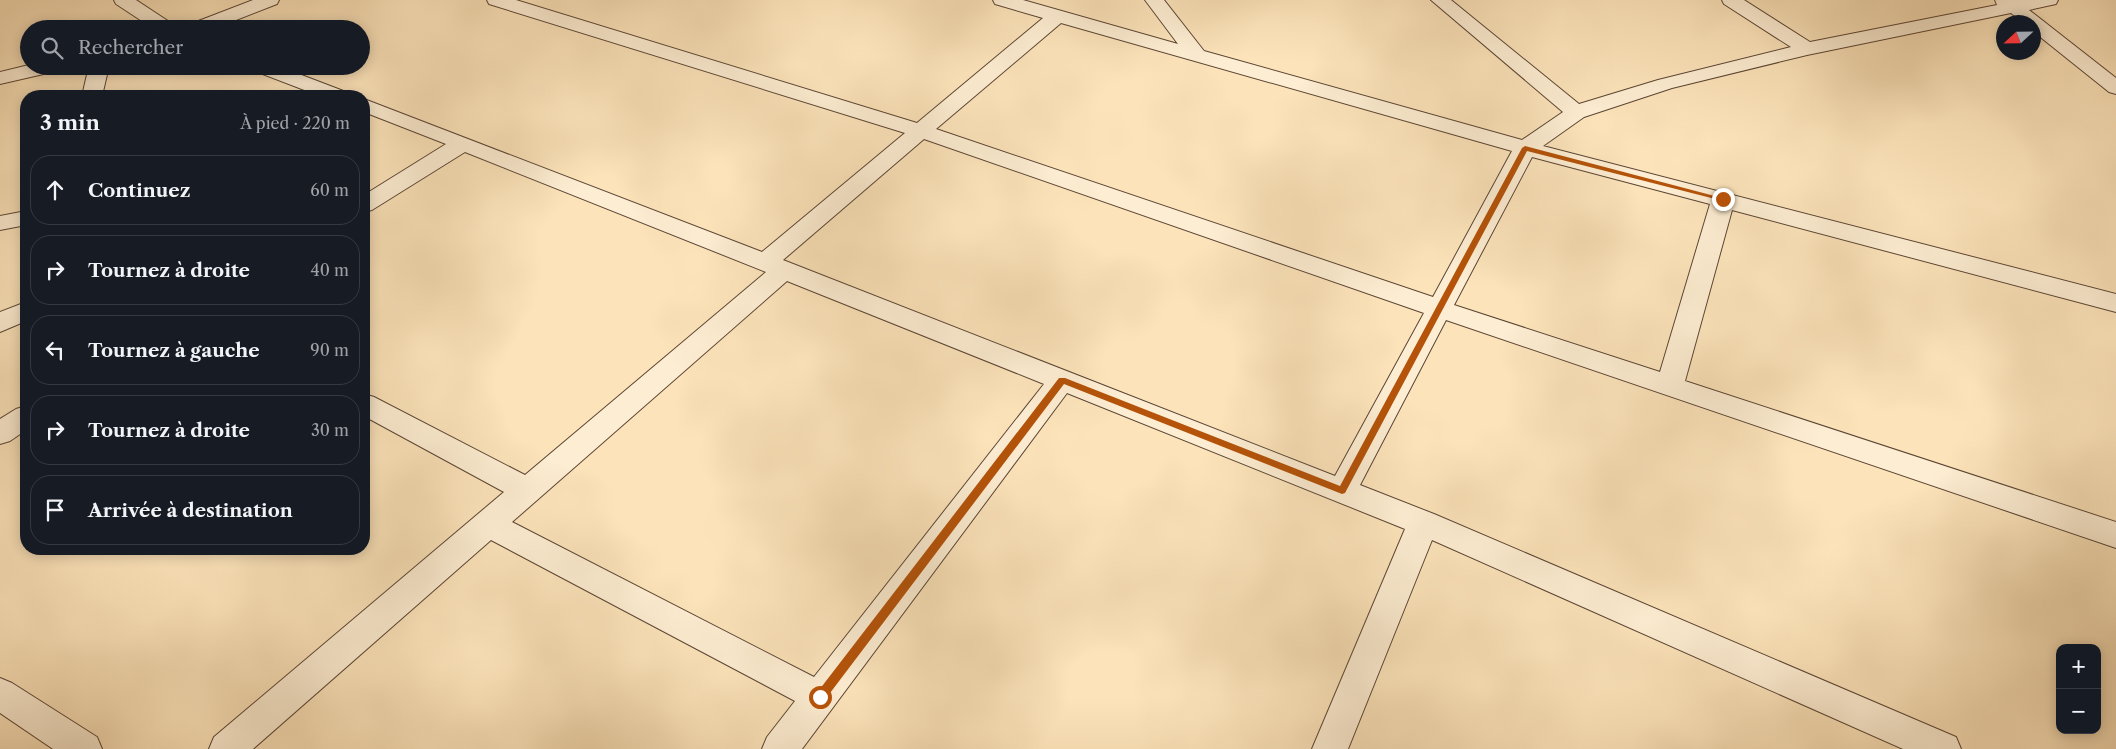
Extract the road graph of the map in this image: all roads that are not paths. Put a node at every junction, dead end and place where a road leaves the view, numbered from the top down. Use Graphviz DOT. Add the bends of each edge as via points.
graph roads {
  1 [pos="123,0"];
  2 [pos="270,0"];
  3 [pos="496,0"];
  4 [pos="1002,0"];
  5 [pos="1154,0"];
  6 [pos="1440,0"];
  7 [pos="1731,0"];
  8 [pos="2049,0"];
  9 [pos="2008,3"];
  10 [pos="1058,15"];
  11 [pos="153,20"];
  12 [pos="219,20"];
  13 [pos="1806,48"];
  14 [pos="1197,55"];
  15 [pos="20,74"];
  16 [pos="97,75"];
  17 [pos="283,75"];
  18 [pos="1,79"];
  19 [pos="2116,88"];
  20 [pos="93,90"];
  21 [pos="323,90"];
  22 [pos="370,108"];
  23 [pos="1576,112"];
  24 [pos="921,131"];
  25 [pos="463,143"];
  26 [pos="1525,148"];
  27 [pos="1723,199"];
  28 [pos="370,201"];
  29 [pos="20,219"];
  30 [pos="0,223"];
  31 [pos="774,266"];
  32 [pos="2116,303"];
  33 [pos="1440,309"];
  34 [pos="20,314"];
  35 [pos="0,323"];
  36 [pos="1062,380"];
  37 [pos="1670,386"];
  38 [pos="370,407"];
  39 [pos="20,420"];
  40 [pos="0,433"];
  41 [pos="528,490"];
  42 [pos="1342,491"];
  43 [pos="1423,523"];
  44 [pos="488,524"];
  45 [pos="2116,535"];
  46 [pos="0,694"];
  47 [pos="820,697"];
  48 [pos="84,749"];
  49 [pos="227,749"];
  50 [pos="780,749"];
  51 [pos="1330,749"];
  52 [pos="1943,749"];
  1 -- 11 [label="street"];
  2 -- 12 [label="street"];
  3 -- 24 [label="street"];
  4 -- 10 [label="street"];
  5 -- 14 [label="street"];
  6 -- 23 [label="street"];
  7 -- 13 [label="street"];
  8 -- 9 [label="street"];
  9 -- 13 [label="street"];
  9 -- 19 [label="street"];
  10 -- 14 [label="street"];
  10 -- 24 [label="street"];
  13 -- 23 [label="street" via="1665,84"];
  14 -- 26 [label="street"];
  15 -- 18 [label="street"];
  16 -- 20 [label="street"];
  17 -- 21 [label="street"];
  22 -- 25 [label="street"];
  23 -- 26 [label="street"];
  24 -- 31 [label="street"];
  24 -- 33 [label="street"];
  25 -- 28 [label="street"];
  25 -- 31 [label="street"];
  26 -- 27 [label="street"];
  26 -- 33 [label="street"];
  27 -- 32 [label="street"];
  27 -- 37 [label="street"];
  29 -- 30 [label="street"];
  31 -- 36 [label="street"];
  31 -- 41 [label="street"];
  33 -- 37 [label="street"];
  33 -- 42 [label="street"];
  34 -- 35 [label="street"];
  36 -- 42 [label="street"];
  36 -- 47 [label="street"];
  37 -- 45 [label="street"];
  38 -- 41 [label="street"];
  39 -- 40 [label="street"];
  41 -- 44 [label="street"];
  42 -- 43 [label="street"];
  43 -- 51 [label="street"];
  43 -- 52 [label="street"];
  44 -- 47 [label="street"];
  44 -- 49 [label="street"];
  46 -- 48 [label="street"];
  47 -- 50 [label="street"];
}
